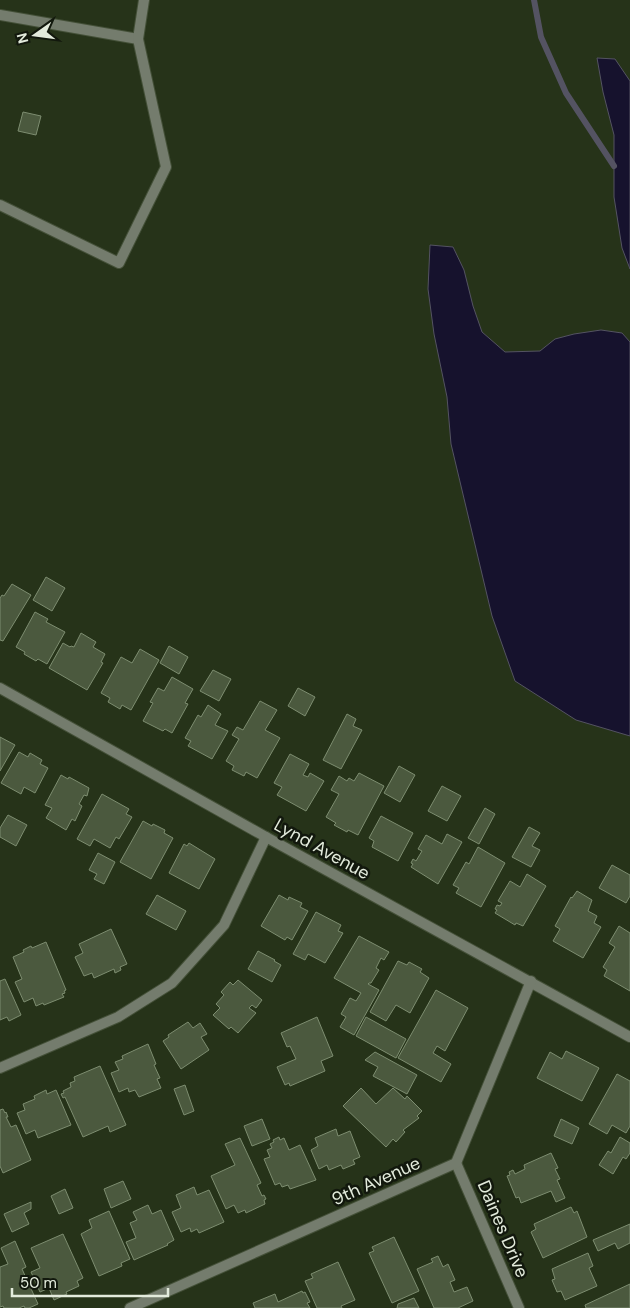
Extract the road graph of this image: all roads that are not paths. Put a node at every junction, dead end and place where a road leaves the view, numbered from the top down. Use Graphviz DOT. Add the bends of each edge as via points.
graph roads {
  1 [pos="144,0"];
  2 [pos="0,15"];
  3 [pos="138,39"];
  4 [pos="0,204"];
  5 [pos="0,688"];
  6 [pos="266,837"];
  7 [pos="531,981"];
  8 [pos="630,1037"];
  9 [pos="0,1068"];
  10 [pos="456,1163"];
  11 [pos="130,1308"];
  12 [pos="519,1308"];
  1 -- 3 [label="street"];
  2 -- 3 [label="street"];
  3 -- 4 [label="street" via="166,167 119,263"];
  5 -- 6 [label="street, Lynd Avenue"];
  6 -- 7 [label="street, Lynd Avenue"];
  6 -- 9 [label="street" via="224,925 172,982 118,1016"];
  7 -- 8 [label="street, Lynd Avenue"];
  7 -- 10 [label="street"];
  10 -- 11 [label="street, 9th Avenue"];
  10 -- 12 [label="street, Daines Drive"];
}
